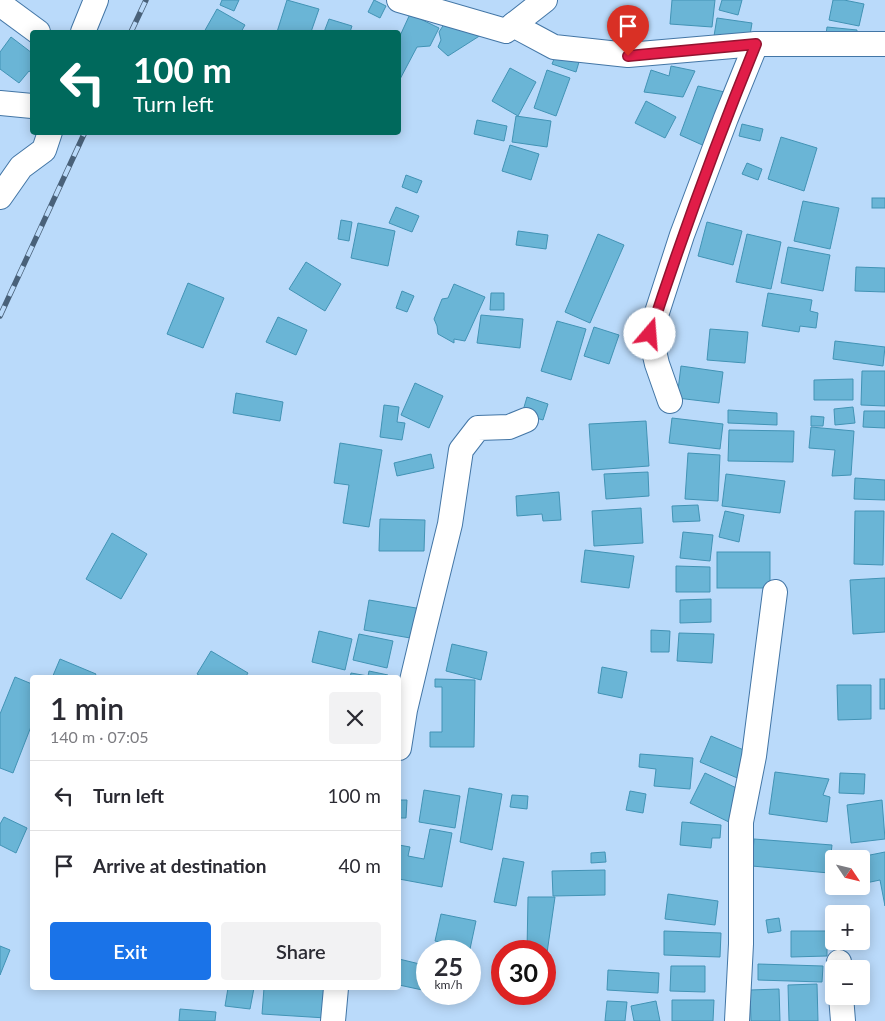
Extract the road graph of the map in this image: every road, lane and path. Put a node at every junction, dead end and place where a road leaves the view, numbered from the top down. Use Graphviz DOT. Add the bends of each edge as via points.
graph roads {
  1 [pos="96,0"];
  2 [pos="399,0"];
  3 [pos="545,0"];
  4 [pos="0,4"];
  5 [pos="513,25"];
  6 [pos="35,30"];
  7 [pos="84,30"];
  8 [pos="756,44"];
  9 [pos="885,44"];
  10 [pos="0,103"];
  11 [pos="30,106"];
  12 [pos="49,135"];
  13 [pos="0,197"];
  14 [pos="670,401"];
  15 [pos="526,420"];
  16 [pos="775,592"];
  17 [pos="401,735"];
  18 [pos="336,990"];
  19 [pos="842,1005"];
  20 [pos="333,1021"];
  21 [pos="737,1021"];
  22 [pos="843,1021"];
  1 -- 7 [label="street"];
  2 -- 5 [label="street" via="506,31"];
  3 -- 5 [label="street"];
  4 -- 6 [label="street"];
  5 -- 8 [label="street" via="554,47 628,56"];
  8 -- 9 [label="street"];
  8 -- 14 [label="street" via="686,226 650,334"];
  10 -- 11 [label="street"];
  12 -- 13 [label="street" via="44,150 21,167"];
  15 -- 17 [label="street" via="510,427 478,428 461,450 450,524"];
  16 -- 21 [label="street" via="754,756 741,822"];
  18 -- 20 [label="street"];
  19 -- 22 [label="street"];
}
